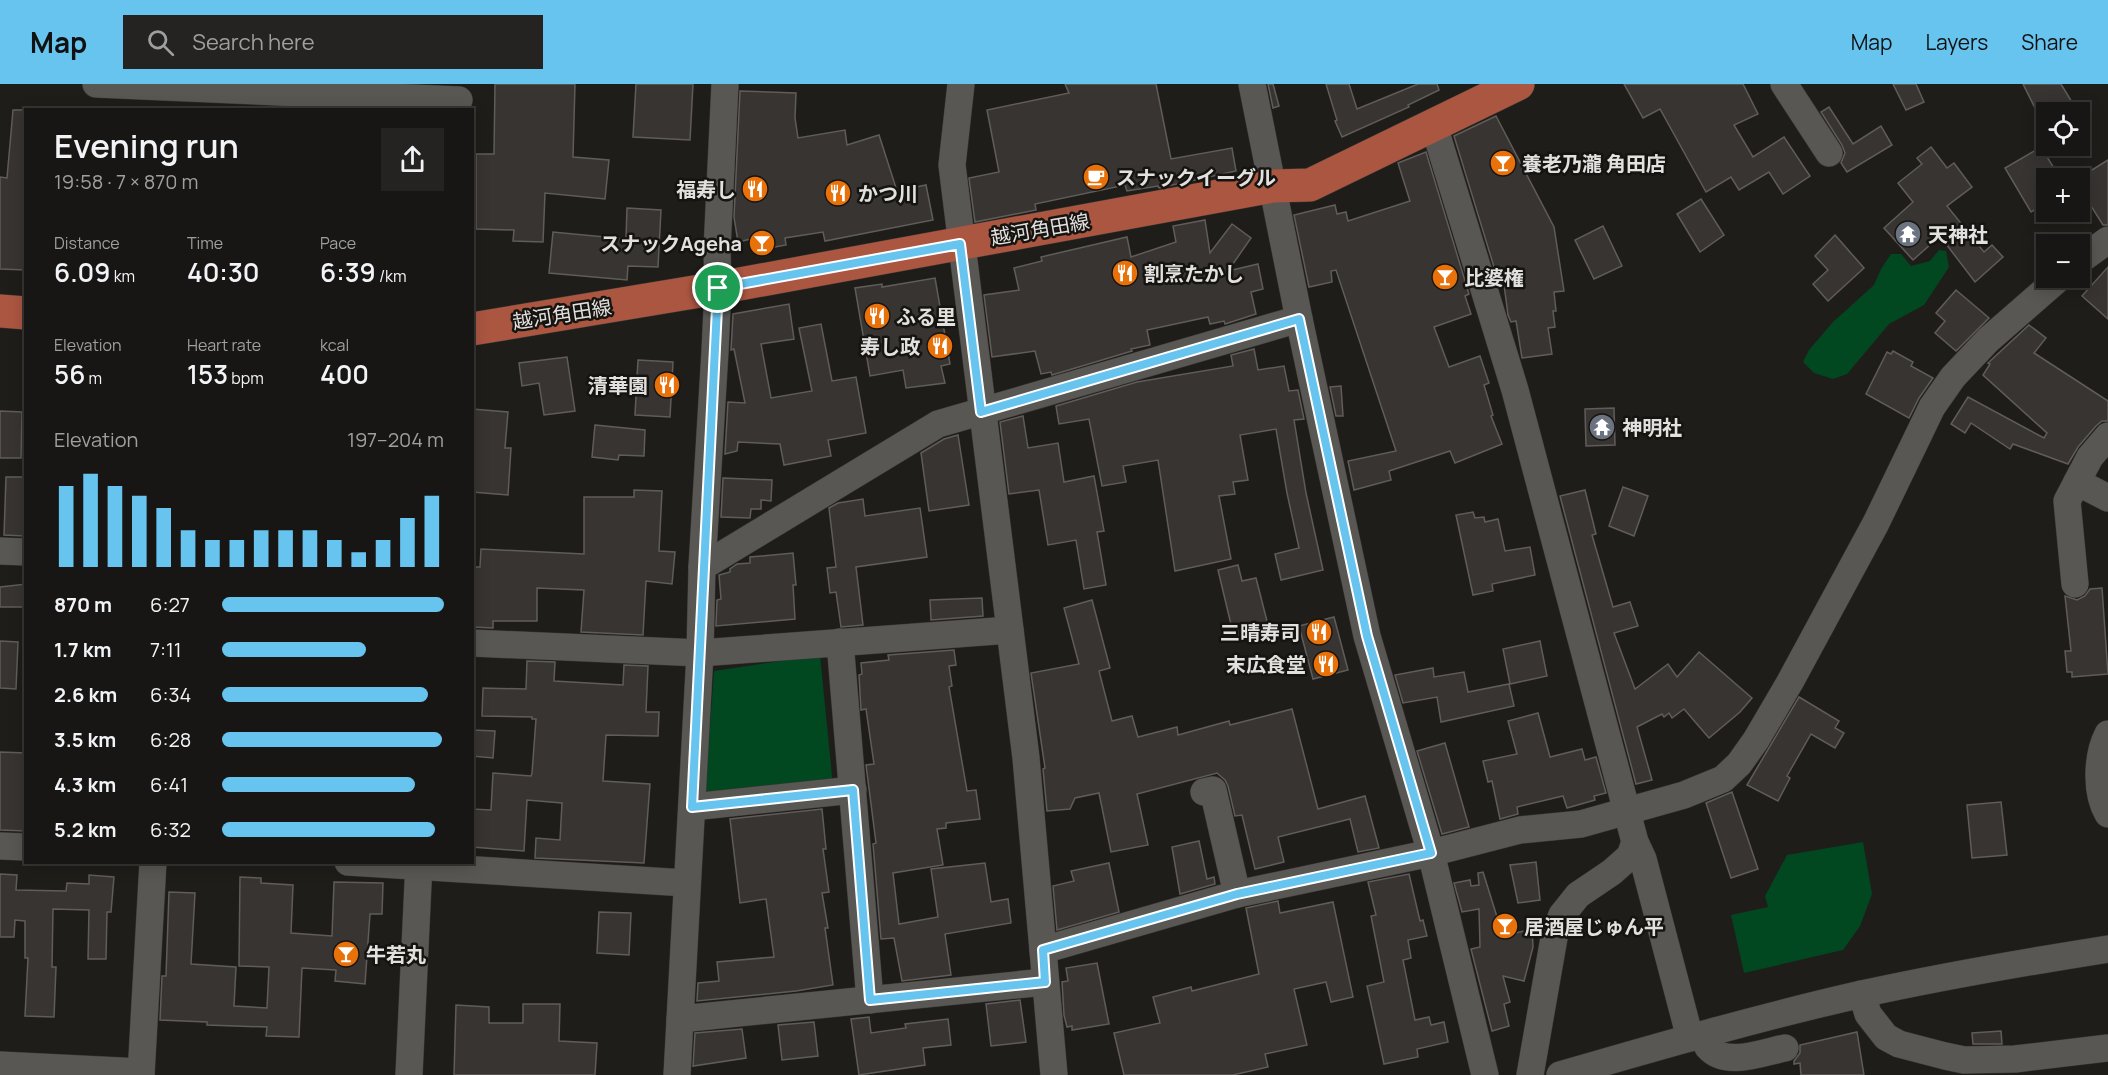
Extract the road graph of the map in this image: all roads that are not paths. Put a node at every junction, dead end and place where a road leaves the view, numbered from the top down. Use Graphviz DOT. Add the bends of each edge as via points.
graph roads {
  1 [pos="96,84"];
  2 [pos="725,84"];
  3 [pos="961,84"];
  4 [pos="1252,84"];
  5 [pos="1518,84"];
  6 [pos="1784,84"];
  7 [pos="268,88"];
  8 [pos="459,98"];
  9 [pos="193,99"];
  10 [pos="1434,126"];
  11 [pos="1829,153"];
  12 [pos="1274,186"];
  13 [pos="2108,240"];
  14 [pos="960,244"];
  15 [pos="2090,253"];
  16 [pos="718,288"];
  17 [pos="2048,288"];
  18 [pos="0,311"];
  19 [pos="24,313"];
  20 [pos="1299,319"];
  21 [pos="474,329"];
  22 [pos="981,412"];
  23 [pos="2108,436"];
  24 [pos="2077,482"];
  25 [pos="2108,498"];
  26 [pos="0,551"];
  27 [pos="24,552"];
  28 [pos="702,567"];
  29 [pos="2075,584"];
  30 [pos="1010,630"];
  31 [pos="840,642"];
  32 [pos="474,643"];
  33 [pos="700,653"];
  34 [pos="2108,734"];
  35 [pos="853,790"];
  36 [pos="1204,792"];
  37 [pos="692,807"];
  38 [pos="1627,812"];
  39 [pos="2108,814"];
  40 [pos="1635,842"];
  41 [pos="0,846"];
  42 [pos="24,848"];
  43 [pos="1431,853"];
  44 [pos="153,864"];
  45 [pos="419,864"];
  46 [pos="686,883"];
  47 [pos="1237,894"];
  48 [pos="2108,949"];
  49 [pos="1043,950"];
  50 [pos="1045,982"];
  51 [pos="1862,994"];
  52 [pos="870,1000"];
  53 [pos="680,1019"];
  54 [pos="1696,1036"];
  55 [pos="1785,1048"];
  56 [pos="2108,1048"];
  57 [pos="0,1065"];
  58 [pos="141,1074"];
  59 [pos="409,1075"];
  60 [pos="677,1075"];
  61 [pos="1054,1075"];
  62 [pos="1485,1075"];
  63 [pos="1530,1075"];
  64 [pos="1560,1075"];
  1 -- 9 [label="street"];
  2 -- 16 [label="street"];
  3 -- 14 [label="street" via="952,165"];
  4 -- 12 [label="street"];
  5 -- 10 [label="main road, 越河角田線"];
  6 -- 11 [label="street"];
  7 -- 8 [label="street"];
  7 -- 9 [label="street"];
  10 -- 12 [label="main road, 越河角田線" via="1310,185"];
  10 -- 38 [label="street" via="1515,390"];
  12 -- 14 [label="main road, 越河角田線"];
  12 -- 20 [label="street"];
  13 -- 15 [label="street"];
  14 -- 16 [label="main road, 越河角田線"];
  14 -- 22 [label="street"];
  16 -- 21 [label="main road, 越河角田線"];
  16 -- 28 [label="street"];
  17 -- 38 [label="street" via="1988,340 1953,377 1932,407 1876,522 1795,672 1739,764 1723,779 1706,787"];
  18 -- 19 [label="main road"];
  20 -- 22 [label="street"];
  20 -- 43 [label="street" via="1367,636"];
  22 -- 28 [label="street" via="938,424"];
  22 -- 30 [label="street"];
  23 -- 24 [label="street" via="2090,457"];
  24 -- 25 [label="street"];
  24 -- 29 [label="street" via="2067,501"];
  26 -- 27 [label="street"];
  28 -- 33 [label="street"];
  30 -- 31 [label="street"];
  30 -- 49 [label="street"];
  31 -- 33 [label="street"];
  31 -- 35 [label="street"];
  32 -- 33 [label="street"];
  33 -- 37 [label="street"];
  34 -- 39 [label="street" via="2102,745 2099,779"];
  35 -- 37 [label="street"];
  35 -- 52 [label="street"];
  36 -- 47 [label="street" via="1213,790"];
  37 -- 46 [label="street"];
  38 -- 40 [label="street"];
  38 -- 43 [label="street" via="1581,824 1520,830"];
  40 -- 54 [label="street"];
  40 -- 63 [label="street" via="1630,856 1578,895 1562,915 1555,932"];
  41 -- 42 [label="street"];
  43 -- 47 [label="street"];
  43 -- 62 [label="street"];
  44 -- 58 [label="street"];
  45 -- 46 [label="street"];
  45 -- 59 [label="street"];
  46 -- 53 [label="street"];
  47 -- 49 [label="street"];
  48 -- 51 [label="street"];
  49 -- 50 [label="street"];
  50 -- 52 [label="street"];
  50 -- 61 [label="street"];
  51 -- 54 [label="street"];
  51 -- 56 [label="street" via="1868,1014 1886,1038 1945,1056 1964,1060 2015,1059"];
  52 -- 53 [label="street"];
  53 -- 60 [label="street"];
  54 -- 55 [label="street" via="1722,1057"];
  54 -- 64 [label="street"];
  57 -- 58 [label="street"];
}
